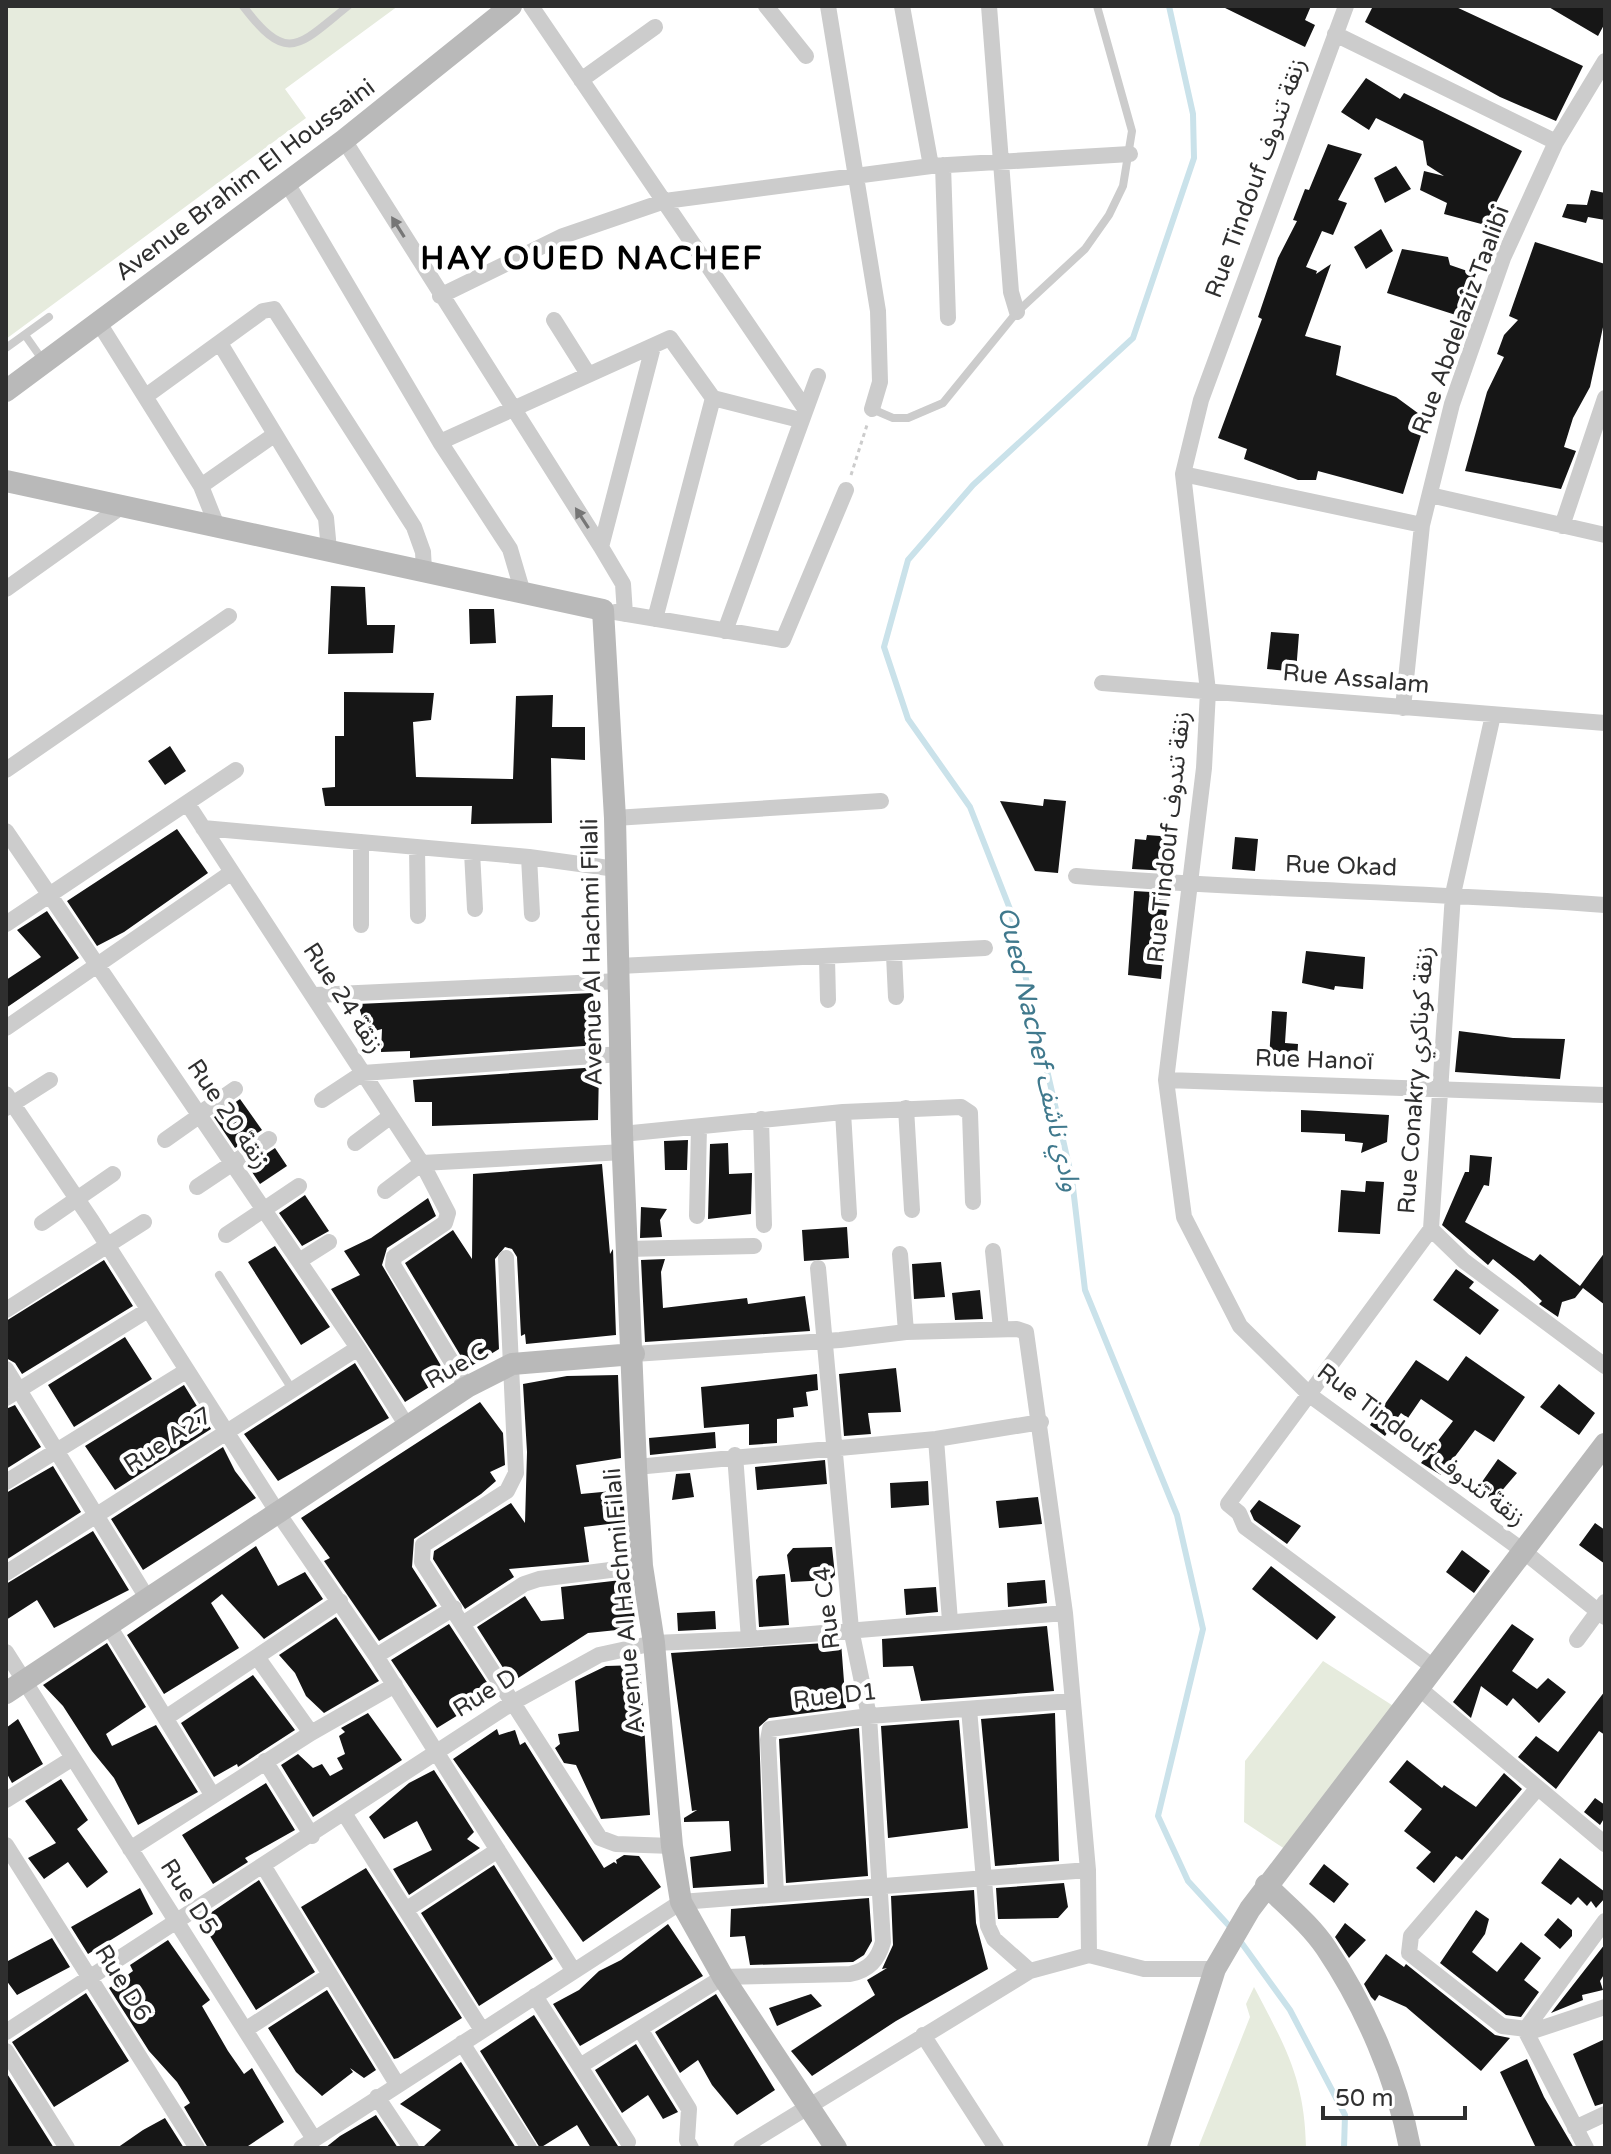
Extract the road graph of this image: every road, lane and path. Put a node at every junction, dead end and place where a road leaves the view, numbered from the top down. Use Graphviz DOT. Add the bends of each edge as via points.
graph roads {
  1 [pos="243,6"];
  2 [pos="348,6"];
  3 [pos="511,6"];
  4 [pos="531,6"];
  5 [pos="766,6"];
  6 [pos="828,6"];
  7 [pos="902,6"];
  8 [pos="989,6"];
  9 [pos="1097,6"];
  10 [pos="1346,6"];
  11 [pos="655,27"];
  12 [pos="1335,34"];
  13 [pos="806,56"];
  14 [pos="1605,61"];
  15 [pos="581,80"];
  16 [pos="344,140"];
  17 [pos="1556,142"];
  18 [pos="1130,154"];
  19 [pos="1000,163"];
  20 [pos="937,166"];
  21 [pos="854,176"];
  22 [pos="287,183"];
  23 [pos="665,201"];
  24 [pos="440,296"];
  25 [pos="1017,312"];
  26 [pos="49,317"];
  27 [pos="948,318"];
  28 [pos="554,320"];
  29 [pos="99,323"];
  30 [pos="25,335"];
  31 [pos="221,345"];
  32 [pos="653,347"];
  33 [pos="6,348"];
  34 [pos="45,363"];
  35 [pos="588,374"];
  36 [pos="818,376"];
  37 [pos="6,391"];
  38 [pos="146,396"];
  39 [pos="713,398"];
  40 [pos="1605,398"];
  41 [pos="872,409"];
  42 [pos="511,410"];
  43 [pos="802,414"];
  44 [pos="274,435"];
  45 [pos="440,442"];
  46 [pos="1183,474"];
  47 [pos="6,481"];
  48 [pos="201,486"];
  49 [pos="846,490"];
  50 [pos="1430,495"];
  51 [pos="121,507"];
  52 [pos="1422,525"];
  53 [pos="217,526"];
  54 [pos="1562,526"];
  55 [pos="1605,535"];
  56 [pos="601,547"];
  57 [pos="329,550"];
  58 [pos="424,570"];
  59 [pos="6,589"];
  60 [pos="523,593"];
  61 [pos="614,612"];
  62 [pos="229,616"];
  63 [pos="655,619"];
  64 [pos="725,631"];
  65 [pos="1102,683"];
  66 [pos="1208,691"];
  67 [pos="1403,708"];
  68 [pos="1493,715"];
  69 [pos="1605,723"];
  70 [pos="6,770"];
  71 [pos="236,770"];
  72 [pos="881,801"];
  73 [pos="187,803"];
  74 [pos="615,818"];
  75 [pos="203,828"];
  76 [pos="6,831"];
  77 [pos="361,842"];
  78 [pos="417,847"];
  79 [pos="472,852"];
  80 [pos="529,857"];
  81 [pos="616,869"];
  82 [pos="232,872"];
  83 [pos="1076,876"];
  84 [pos="1189,885"];
  85 [pos="1453,894"];
  86 [pos="49,895"];
  87 [pos="1605,905"];
  88 [pos="475,909"];
  89 [pos="532,914"];
  90 [pos="418,916"];
  91 [pos="6,924"];
  92 [pos="361,925"];
  93 [pos="985,948"];
  94 [pos="894,955"];
  95 [pos="827,958"];
  96 [pos="97,965"];
  97 [pos="619,973"];
  98 [pos="315,995"];
  99 [pos="896,997"];
  100 [pos="828,1000"];
  101 [pos="6,1028"];
  102 [pos="621,1054"];
  103 [pos="363,1073"];
  104 [pos="50,1080"];
  105 [pos="1166,1080"];
  106 [pos="1440,1088"];
  107 [pos="235,1089"];
  108 [pos="1605,1095"];
  109 [pos="322,1100"];
  110 [pos="8,1102"];
  111 [pos="906,1108"];
  112 [pos="843,1112"];
  113 [pos="199,1115"];
  114 [pos="391,1116"];
  115 [pos="761,1119"];
  116 [pos="699,1127"];
  117 [pos="269,1139"];
  118 [pos="165,1140"];
  119 [pos="355,1143"];
  120 [pos="623,1143"];
  121 [pos="232,1163"];
  122 [pos="422,1163"];
  123 [pos="113,1174"];
  124 [pos="299,1186"];
  125 [pos="197,1187"];
  126 [pos="385,1191"];
  127 [pos="77,1199"];
  128 [pos="973,1202"];
  129 [pos="264,1210"];
  130 [pos="912,1210"];
  131 [pos="849,1214"];
  132 [pos="697,1216"];
  133 [pos="144,1222"];
  134 [pos="42,1223"];
  135 [pos="764,1225"];
  136 [pos="1431,1229"];
  137 [pos="226,1235"];
  138 [pos="329,1242"];
  139 [pos="108,1246"];
  140 [pos="754,1246"];
  141 [pos="627,1249"];
  142 [pos="993,1251"];
  143 [pos="900,1254"];
  144 [pos="506,1258"];
  145 [pos="299,1261"];
  146 [pos="818,1268"];
  147 [pos="219,1275"];
  148 [pos="6,1310"];
  149 [pos="148,1310"];
  150 [pos="1009,1329"];
  151 [pos="906,1332"];
  152 [pos="822,1340"];
  153 [pos="358,1348"];
  154 [pos="634,1354"];
  155 [pos="512,1364"];
  156 [pos="1605,1366"];
  157 [pos="6,1369"];
  158 [pos="186,1371"];
  159 [pos="467,1387"];
  160 [pos="292,1389"];
  161 [pos="13,1394"];
  162 [pos="1311,1396"];
  163 [pos="1041,1422"];
  164 [pos="407,1426"];
  165 [pos="226,1432"];
  166 [pos="936,1439"];
  167 [pos="1605,1444"];
  168 [pos="836,1446"];
  169 [pos="57,1451"];
  170 [pos="735,1455"];
  171 [pos="636,1467"];
  172 [pos="6,1482"];
  173 [pos="278,1513"];
  174 [pos="97,1515"];
  175 [pos="1522,1550"];
  176 [pos="642,1566"];
  177 [pos="6,1573"];
  178 [pos="149,1601"];
  179 [pos="340,1601"];
  180 [pos="454,1608"];
  181 [pos="1603,1610"];
  182 [pos="1065,1613"];
  183 [pos="950,1621"];
  184 [pos="464,1623"];
  185 [pos="109,1626"];
  186 [pos="851,1629"];
  187 [pos="749,1639"];
  188 [pos="1577,1640"];
  189 [pos="654,1643"];
  190 [pos="6,1652"];
  191 [pos="376,1656"];
  192 [pos="257,1657"];
  193 [pos="1436,1669"];
  194 [pos="395,1685"];
  195 [pos="15,1687"];
  196 [pos="1420,1689"];
  197 [pos="1072,1701"];
  198 [pos="512,1703"];
  199 [pos="969,1709"];
  200 [pos="869,1716"];
  201 [pos="167,1717"];
  202 [pos="311,1733"];
  203 [pos="436,1752"];
  204 [pos="73,1758"];
  205 [pos="265,1761"];
  206 [pos="1536,1790"];
  207 [pos="213,1796"];
  208 [pos="6,1800"];
  209 [pos="344,1813"];
  210 [pos="312,1836"];
  211 [pos="1605,1844"];
  212 [pos="6,1845"];
  213 [pos="672,1846"];
  214 [pos="130,1849"];
  215 [pos="498,1850"];
  216 [pos="264,1867"];
  217 [pos="1088,1870"];
  218 [pos="984,1878"];
  219 [pos="1266,1885"];
  220 [pos="881,1887"];
  221 [pos="776,1894"];
  222 [pos="681,1902"];
  223 [pos="407,1909"];
  224 [pos="1605,1921"];
  225 [pos="178,1923"];
  226 [pos="1089,1955"];
  227 [pos="1219,1959"];
  228 [pos="573,1970"];
  229 [pos="1030,1971"];
  230 [pos="330,1975"];
  231 [pos="91,1977"];
  232 [pos="723,1977"];
  233 [pos="535,1996"];
  234 [pos="1605,2007"];
  235 [pos="640,2029"];
  236 [pos="245,2030"];
  237 [pos="482,2030"];
  238 [pos="1525,2030"];
  239 [pos="6,2032"];
  240 [pos="923,2035"];
  241 [pos="462,2043"];
  242 [pos="6,2051"];
  243 [pos="580,2066"];
  244 [pos="397,2084"];
  245 [pos="377,2097"];
  246 [pos="809,2106"];
  247 [pos="1605,2114"];
  248 [pos="1575,2128"];
  249 [pos="628,2142"];
  250 [pos="308,2143"];
  251 [pos="67,2148"];
  252 [pos="197,2148"];
  253 [pos="411,2148"];
  254 [pos="529,2148"];
  255 [pos="691,2148"];
  256 [pos="741,2148"];
  257 [pos="836,2148"];
  258 [pos="996,2148"];
  259 [pos="1158,2148"];
  260 [pos="1410,2148"];
  261 [pos="1586,2148"];
  1 -- 2 [label="lane" via="276,42 290,45 305,40"];
  3 -- 16 [label="street, Avenue Brahim El Houssaini"];
  4 -- 15 [label="street"];
  5 -- 13 [label="street"];
  6 -- 21 [label="street"];
  7 -- 20 [label="street"];
  8 -- 19 [label="street"];
  9 -- 18 [label="lane" via="1129,110"];
  10 -- 12 [label="street, Rue Tindouf زنقة تندوف"];
  11 -- 15 [label="street"];
  12 -- 17 [label="street"];
  12 -- 46 [label="street, Rue Tindouf زنقة تندوف" via="1201,400"];
  14 -- 17 [label="street, Rue Abdelaziz Taalibi"];
  15 -- 23 [label="street"];
  16 -- 22 [label="street, Avenue Brahim El Houssaini"];
  24 -- 16 [label="street, one-way"];
  17 -- 50 [label="street, Rue Abdelaziz Taalibi" via="1503,258 1452,404"];
  18 -- 19 [label="street"];
  18 -- 25 [label="lane" via="1123,186 1085,249"];
  19 -- 20 [label="street"];
  19 -- 25 [label="street"];
  20 -- 21 [label="street"];
  20 -- 27 [label="street"];
  21 -- 23 [label="street"];
  21 -- 41 [label="street" via="881,349"];
  22 -- 29 [label="street, Avenue Brahim El Houssaini"];
  22 -- 45 [label="street"];
  23 -- 24 [label="street" via="563,236"];
  23 -- 43 [label="street"];
  24 -- 42 [label="street"];
  25 -- 41 [label="lane" via="943,403 908,418"];
  26 -- 30 [label="lane"];
  28 -- 35 [label="street"];
  29 -- 34 [label="street, Avenue Brahim El Houssaini"];
  29 -- 38 [label="street"];
  30 -- 33 [label="lane"];
  30 -- 34 [label="lane"];
  31 -- 38 [label="street"];
  31 -- 44 [label="street"];
  31 -- 58 [label="street" via="263,311 277,311 414,527"];
  32 -- 35 [label="street"];
  32 -- 39 [label="street" via="673,341"];
  32 -- 56 [label="street"];
  34 -- 37 [label="street, Avenue Brahim El Houssaini"];
  35 -- 42 [label="street"];
  36 -- 43 [label="street"];
  38 -- 48 [label="street"];
  39 -- 43 [label="street"];
  39 -- 63 [label="street"];
  40 -- 54 [label="street"];
  41 -- 49 [label="path"];
  42 -- 45 [label="street"];
  56 -- 42 [label="street, one-way"];
  43 -- 64 [label="street"];
  44 -- 48 [label="street"];
  44 -- 57 [label="street" via="326,518"];
  45 -- 60 [label="street" via="510,549"];
  46 -- 52 [label="street"];
  46 -- 66 [label="street, Rue Tindouf زنقة تندوف"];
  47 -- 51 [label="street"];
  48 -- 53 [label="street"];
  49 -- 64 [label="street" via="783,640"];
  50 -- 52 [label="street, Rue Abdelaziz Taalibi"];
  50 -- 54 [label="street"];
  51 -- 53 [label="street"];
  51 -- 59 [label="street"];
  52 -- 67 [label="street, Rue Abdelaziz Taalibi"];
  53 -- 57 [label="street"];
  54 -- 55 [label="street"];
  56 -- 61 [label="street" via="623,584"];
  57 -- 58 [label="street"];
  58 -- 60 [label="street"];
  60 -- 61 [label="street"];
  61 -- 63 [label="street"];
  61 -- 74 [label="street, Avenue Al Hachmi Filali"];
  62 -- 70 [label="street"];
  63 -- 64 [label="street"];
  65 -- 66 [label="street, Rue Assalam"];
  66 -- 67 [label="street, Rue Assalam"];
  66 -- 84 [label="street, Rue Tindouf زنقة تندوف"];
  67 -- 68 [label="street, Rue Assalam"];
  68 -- 69 [label="street, Rue Assalam"];
  68 -- 85 [label="street, Rue Conakry زنقة كوناكري"];
  71 -- 73 [label="street"];
  72 -- 74 [label="street"];
  73 -- 75 [label="street, Rue 24 زنقة"];
  73 -- 86 [label="street"];
  74 -- 81 [label="street, Avenue Al Hachmi Filali"];
  75 -- 77 [label="street"];
  75 -- 82 [label="street, Rue 24 زنقة"];
  76 -- 86 [label="street, Rue 20 زنقة"];
  77 -- 78 [label="street"];
  77 -- 92 [label="street"];
  78 -- 79 [label="street"];
  78 -- 90 [label="street"];
  79 -- 80 [label="street"];
  79 -- 88 [label="street"];
  80 -- 81 [label="street"];
  80 -- 89 [label="street"];
  81 -- 97 [label="street, Avenue Al Hachmi Filali"];
  82 -- 96 [label="street"];
  82 -- 98 [label="street, Rue 24 زنقة"];
  83 -- 84 [label="street, Rue Okad"];
  84 -- 85 [label="street, Rue Okad"];
  84 -- 105 [label="street, Rue Tindouf زنقة تندوف"];
  85 -- 87 [label="street, Rue Okad"];
  85 -- 106 [label="street, Rue Conakry زنقة كوناكري"];
  86 -- 91 [label="street"];
  86 -- 96 [label="street, Rue 20 زنقة"];
  93 -- 94 [label="street"];
  94 -- 95 [label="street"];
  94 -- 99 [label="street"];
  95 -- 97 [label="street"];
  95 -- 100 [label="street"];
  96 -- 101 [label="street"];
  96 -- 113 [label="street, Rue 20 زنقة"];
  97 -- 98 [label="street"];
  97 -- 102 [label="street, Avenue Al Hachmi Filali"];
  98 -- 103 [label="street, Rue 24 زنقة"];
  102 -- 103 [label="street"];
  102 -- 120 [label="street, Avenue Al Hachmi Filali"];
  103 -- 109 [label="street"];
  103 -- 114 [label="street, Rue 24 زنقة"];
  104 -- 110 [label="street"];
  105 -- 106 [label="street, Rue Hanoï"];
  105 -- 162 [label="street, Rue Tindouf زنقة تندوف" via="1184,1217 1240,1326"];
  106 -- 108 [label="street, Rue Hanoï"];
  106 -- 136 [label="street, Rue Conakry زنقة كوناكري"];
  107 -- 113 [label="street"];
  110 -- 127 [label="street"];
  111 -- 112 [label="street"];
  111 -- 128 [label="street" via="968,1110"];
  111 -- 130 [label="street"];
  112 -- 115 [label="street"];
  112 -- 131 [label="street"];
  113 -- 118 [label="street"];
  113 -- 121 [label="street, Rue 20 زنقة"];
  114 -- 119 [label="street"];
  114 -- 122 [label="street, Rue 24 زنقة"];
  115 -- 116 [label="street"];
  115 -- 135 [label="street"];
  116 -- 120 [label="street"];
  116 -- 132 [label="street"];
  117 -- 121 [label="street"];
  120 -- 122 [label="street"];
  120 -- 141 [label="street, Avenue Al Hachmi Filali"];
  121 -- 125 [label="street"];
  121 -- 129 [label="street, Rue 20 زنقة"];
  122 -- 126 [label="street"];
  122 -- 159 [label="street, Rue 24 زنقة" via="448,1213 445,1223 394,1257 393,1265"];
  123 -- 127 [label="street"];
  124 -- 129 [label="street"];
  127 -- 134 [label="street"];
  127 -- 139 [label="street"];
  129 -- 137 [label="street"];
  129 -- 145 [label="street, Rue 20 زنقة"];
  133 -- 139 [label="street"];
  136 -- 156 [label="street" via="1464,1261"];
  136 -- 162 [label="street, Rue Conakry زنقة كوناكري"];
  138 -- 145 [label="street"];
  139 -- 148 [label="street"];
  139 -- 149 [label="street"];
  140 -- 141 [label="street"];
  141 -- 154 [label="street, Avenue Al Hachmi Filali"];
  142 -- 150 [label="street"];
  143 -- 151 [label="street"];
  144 -- 155 [label="street"];
  145 -- 153 [label="street, Rue 20 زنقة"];
  146 -- 152 [label="street, Rue C4"];
  147 -- 160 [label="lane"];
  149 -- 158 [label="street"];
  149 -- 161 [label="street"];
  150 -- 151 [label="street, Rue C"];
  150 -- 163 [label="street" via="1028,1336"];
  151 -- 152 [label="street, Rue C"];
  152 -- 154 [label="street, Rue C"];
  152 -- 168 [label="street, Rue C4"];
  153 -- 160 [label="street, Rue A27"];
  153 -- 164 [label="street, Rue 20 زنقة"];
  154 -- 155 [label="street, Rue C"];
  154 -- 171 [label="street, Avenue Al Hachmi Filali"];
  155 -- 159 [label="street, Rue C"];
  155 -- 180 [label="street" via="518,1461 507,1491 423,1545 422,1562"];
  157 -- 161 [label="street"];
  158 -- 165 [label="street"];
  158 -- 169 [label="street, Rue A27"];
  159 -- 164 [label="street, Rue C"];
  160 -- 165 [label="street, Rue A27"];
  161 -- 169 [label="street"];
  162 -- 175 [label="street, Rue Tindouf زنقة تندوف"];
  162 -- 193 [label="street, Rue Conakry زنقة كوناكري" via="1228,1504 1256,1536"];
  163 -- 166 [label="street"];
  163 -- 182 [label="street"];
  164 -- 173 [label="street, Rue C"];
  165 -- 173 [label="street"];
  165 -- 174 [label="street, Rue A27"];
  166 -- 168 [label="street"];
  166 -- 183 [label="street"];
  167 -- 175 [label="street"];
  168 -- 170 [label="street"];
  168 -- 186 [label="street, Rue C4"];
  169 -- 172 [label="street, Rue A27"];
  169 -- 174 [label="street"];
  170 -- 171 [label="street"];
  170 -- 187 [label="street"];
  171 -- 176 [label="street, Avenue Al Hachmi Filali"];
  173 -- 178 [label="street, Rue C"];
  173 -- 179 [label="street"];
  174 -- 177 [label="street, Rue A27"];
  174 -- 178 [label="street"];
  175 -- 181 [label="street, Rue Tindouf زنقة تندوف"];
  175 -- 193 [label="street"];
  176 -- 184 [label="street" via="539,1579"];
  176 -- 189 [label="street, Avenue Al Hachmi Filali"];
  178 -- 185 [label="street, Rue C"];
  179 -- 191 [label="street"];
  179 -- 192 [label="street"];
  180 -- 184 [label="street"];
  180 -- 191 [label="street"];
  181 -- 188 [label="street"];
  182 -- 183 [label="street, Rue D"];
  182 -- 197 [label="street"];
  183 -- 186 [label="street, Rue D"];
  184 -- 198 [label="street"];
  185 -- 195 [label="street, Rue C"];
  185 -- 201 [label="street"];
  186 -- 187 [label="street, Rue D"];
  186 -- 200 [label="street, Rue C4"];
  187 -- 189 [label="street, Rue D"];
  189 -- 198 [label="street, Rue D" via="599,1655"];
  189 -- 213 [label="street, Avenue Al Hachmi Filali"];
  190 -- 195 [label="street, Rue D5"];
  191 -- 194 [label="street"];
  192 -- 201 [label="street"];
  192 -- 202 [label="street"];
  193 -- 196 [label="street"];
  194 -- 202 [label="street"];
  194 -- 203 [label="street"];
  195 -- 204 [label="street, Rue D5"];
  196 -- 206 [label="street"];
  196 -- 219 [label="street"];
  197 -- 199 [label="street, Rue D1"];
  197 -- 217 [label="street"];
  198 -- 203 [label="street, Rue D"];
  198 -- 213 [label="street" via="600,1838 616,1844"];
  199 -- 200 [label="street, Rue D1"];
  199 -- 218 [label="street"];
  200 -- 220 [label="street, Rue C4"];
  200 -- 221 [label="street, Rue D1" via="768,1732"];
  201 -- 207 [label="street"];
  202 -- 205 [label="street"];
  203 -- 209 [label="street, Rue D"];
  203 -- 215 [label="street"];
  204 -- 208 [label="street"];
  204 -- 214 [label="street, Rue D5"];
  205 -- 207 [label="street"];
  205 -- 210 [label="street"];
  206 -- 211 [label="street"];
  206 -- 238 [label="street" via="1411,1936 1408,1947 1416,1961 1502,2026"];
  207 -- 214 [label="street"];
  209 -- 210 [label="street, Rue D"];
  209 -- 223 [label="street"];
  210 -- 216 [label="street, Rue D"];
  212 -- 231 [label="street, Rue D6"];
  213 -- 222 [label="street, Avenue Al Hachmi Filali"];
  214 -- 225 [label="street, Rue D5"];
  215 -- 223 [label="street"];
  215 -- 228 [label="street"];
  216 -- 225 [label="street, Rue D"];
  216 -- 230 [label="street"];
  217 -- 218 [label="street"];
  217 -- 226 [label="street"];
  218 -- 220 [label="street"];
  218 -- 229 [label="street" via="994,1939"];
  219 -- 227 [label="street"];
  219 -- 260 [label="street" via="1326,1947 1382,2055"];
  220 -- 221 [label="street"];
  220 -- 232 [label="street, Rue C4" via="883,1942 880,1954 862,1971"];
  221 -- 222 [label="street"];
  222 -- 228 [label="street"];
  222 -- 232 [label="street"];
  223 -- 237 [label="street"];
  224 -- 238 [label="street"];
  225 -- 231 [label="street, Rue D"];
  225 -- 236 [label="street, Rue D5"];
  226 -- 227 [label="street" via="1144,1969"];
  226 -- 229 [label="street"];
  227 -- 259 [label="street"];
  228 -- 233 [label="street"];
  229 -- 240 [label="street"];
  230 -- 236 [label="street"];
  230 -- 244 [label="street"];
  231 -- 239 [label="street, Rue D"];
  231 -- 252 [label="street, Rue D6"];
  232 -- 235 [label="street"];
  232 -- 246 [label="street"];
  233 -- 237 [label="street"];
  233 -- 243 [label="street"];
  234 -- 238 [label="street" via="1551,2027"];
  235 -- 243 [label="street"];
  235 -- 255 [label="street" via="689,2109"];
  236 -- 250 [label="street, Rue D5"];
  237 -- 241 [label="street"];
  238 -- 248 [label="street"];
  240 -- 246 [label="street"];
  240 -- 258 [label="street"];
  241 -- 244 [label="street"];
  241 -- 254 [label="street"];
  242 -- 251 [label="street"];
  243 -- 249 [label="street"];
  244 -- 245 [label="street"];
  245 -- 250 [label="street"];
  245 -- 253 [label="street"];
  246 -- 256 [label="street"];
  246 -- 257 [label="street"];
  247 -- 248 [label="street"];
  248 -- 261 [label="street"];
}
